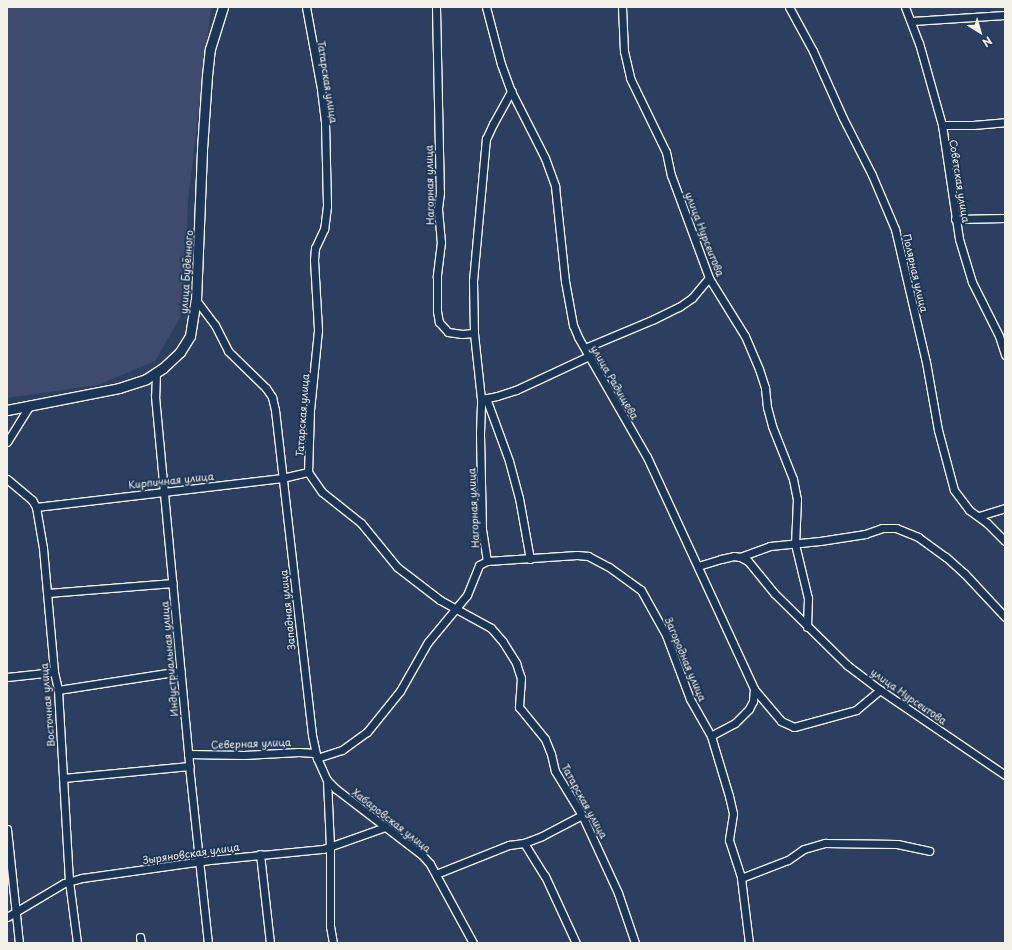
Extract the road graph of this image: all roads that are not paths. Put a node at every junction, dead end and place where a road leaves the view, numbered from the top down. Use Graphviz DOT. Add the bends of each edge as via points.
graph roads {
  1 [pos="223,7"];
  2 [pos="306,7"];
  3 [pos="436,7"];
  4 [pos="486,7"];
  5 [pos="622,7"];
  6 [pos="789,7"];
  7 [pos="905,7"];
  8 [pos="1005,15"];
  9 [pos="912,21"];
  10 [pos="511,91"];
  11 [pos="1005,122"];
  12 [pos="942,125"];
  13 [pos="1005,218"];
  14 [pos="955,219"];
  15 [pos="709,278"];
  16 [pos="196,300"];
  17 [pos="474,333"];
  18 [pos="1002,336"];
  19 [pos="585,348"];
  20 [pos="1005,355"];
  21 [pos="589,356"];
  22 [pos="156,373"];
  23 [pos="484,398"];
  24 [pos="30,405"];
  25 [pos="7,410"];
  26 [pos="7,442"];
  27 [pos="308,472"];
  28 [pos="282,478"];
  29 [pos="7,479"];
  30 [pos="164,490"];
  31 [pos="36,507"];
  32 [pos="1005,508"];
  33 [pos="979,516"];
  34 [pos="1005,541"];
  35 [pos="795,544"];
  36 [pos="740,557"];
  37 [pos="530,559"];
  38 [pos="487,561"];
  39 [pos="698,566"];
  40 [pos="173,583"];
  41 [pos="48,593"];
  42 [pos="456,608"];
  43 [pos="1005,617"];
  44 [pos="807,627"];
  45 [pos="181,671"];
  46 [pos="54,672"];
  47 [pos="7,677"];
  48 [pos="754,689"];
  49 [pos="58,690"];
  50 [pos="880,690"];
  51 [pos="711,736"];
  52 [pos="188,754"];
  53 [pos="316,755"];
  54 [pos="189,766"];
  55 [pos="1005,775"];
  56 [pos="63,778"];
  57 [pos="327,780"];
  58 [pos="582,815"];
  59 [pos="385,827"];
  60 [pos="7,828"];
  61 [pos="524,843"];
  62 [pos="330,846"];
  63 [pos="929,851"];
  64 [pos="260,854"];
  65 [pos="199,862"];
  66 [pos="436,874"];
  67 [pos="741,878"];
  68 [pos="69,881"];
  69 [pos="16,911"];
  70 [pos="7,917"];
  71 [pos="19,943"];
  72 [pos="77,943"];
  73 [pos="208,943"];
  74 [pos="270,943"];
  75 [pos="333,943"];
  76 [pos="473,943"];
  77 [pos="576,943"];
  78 [pos="635,943"];
  79 [pos="749,943"];
  1 -- 16 [label="street, улица Будённого" via="210,49 208,69"];
  2 -- 27 [label="street, Татарская улица" via="325,122 327,206 324,229 315,248 314,260 318,330 310,410"];
  3 -- 17 [label="street, Нагорная улица" via="440,192 438,209 441,242 437,311 439,322 448,332"];
  4 -- 10 [label="street, улица Радищева"];
  5 -- 15 [label="street, улица Нурсеитова" via="624,51 630,78 666,152 671,175"];
  6 -- 33 [label="street, Полярная улица" via="813,51 895,229 926,362 938,430 954,490 969,510"];
  7 -- 9 [label="street, Советская улица"];
  8 -- 9 [label="street"];
  9 -- 12 [label="street, Советская улица"];
  10 -- 17 [label="street, Нагорная улица" via="486,139 473,281"];
  10 -- 19 [label="street, улица Радищева" via="545,158 555,186 568,303 573,325"];
  11 -- 12 [label="street"];
  12 -- 14 [label="street, Советская улица"];
  13 -- 14 [label="street"];
  14 -- 18 [label="street, Советская улица" via="972,282"];
  15 -- 19 [label="street" via="692,298 679,307"];
  15 -- 35 [label="street, улица Нурсеитова" via="745,336 759,369 772,426 793,479 797,499"];
  16 -- 22 [label="street, улица Будённого" via="190,336 180,352"];
  16 -- 28 [label="street, Западная улица" via="215,325 228,350 266,388 272,398"];
  17 -- 23 [label="street, Нагорная улица"];
  18 -- 20 [label="street, Советская улица"];
  19 -- 21 [label="street, улица Радищева"];
  21 -- 23 [label="street" via="516,390"];
  21 -- 39 [label="street, улица Радищева" via="646,457"];
  22 -- 24 [label="street, улица Будённого" via="119,388"];
  22 -- 30 [label="street, Индустриальная улица" via="155,396"];
  23 -- 37 [label="street" via="509,461 519,498"];
  23 -- 38 [label="street, Нагорная улица" via="480,433 482,530"];
  24 -- 25 [label="street, улица Будённого"];
  24 -- 26 [label="street"];
  27 -- 28 [label="street, Кирпичная улица"];
  27 -- 42 [label="street, Татарская улица" via="322,492 361,523 397,566 440,600"];
  28 -- 30 [label="street, Кирпичная улица"];
  28 -- 53 [label="street, Западная улица"];
  29 -- 31 [label="street" via="32,500"];
  30 -- 31 [label="street, Кирпичная улица"];
  30 -- 40 [label="street, Индустриальная улица"];
  31 -- 41 [label="street, Восточная улица"];
  32 -- 33 [label="street"];
  33 -- 34 [label="street, Полярная улица"];
  35 -- 36 [label="street" via="770,546"];
  35 -- 43 [label="street" via="865,534 882,528 896,528 918,537 946,557"];
  35 -- 44 [label="street, улица Нурсеитова" via="808,598"];
  36 -- 39 [label="street" via="721,558"];
  36 -- 44 [label="street, улица Нурсеитова" via="748,560 774,593"];
  37 -- 38 [label="street, Загородная улица"];
  37 -- 51 [label="street, Загородная улица" via="588,556 609,567 641,590 666,635 690,699"];
  38 -- 42 [label="street, Северная улица" via="479,565 467,595"];
  39 -- 48 [label="street, улица Радищева"];
  40 -- 41 [label="street"];
  40 -- 45 [label="street, Индустриальная улица"];
  41 -- 46 [label="street, Восточная улица"];
  42 -- 53 [label="street, Северная улица" via="428,642 400,691 367,732 342,750"];
  42 -- 58 [label="street, Татарская улица" via="491,628 516,663 521,678 519,707 545,740 555,771"];
  44 -- 50 [label="street, улица Нурсеитова" via="847,665"];
  45 -- 49 [label="street"];
  45 -- 52 [label="street, Индустриальная улица"];
  46 -- 47 [label="street"];
  46 -- 49 [label="street, Восточная улица"];
  48 -- 50 [label="street, улица Радищева" via="781,721 794,727 856,710"];
  48 -- 51 [label="street" via="749,709 735,723"];
  49 -- 56 [label="street, Восточная улица"];
  50 -- 55 [label="street, улица Нурсеитова"];
  51 -- 67 [label="street, Загородная улица" via="733,814 729,840"];
  52 -- 53 [label="street, Северная улица" via="300,752"];
  52 -- 54 [label="street, Индустриальная улица"];
  53 -- 57 [label="street, Западная улица"];
  54 -- 56 [label="street"];
  54 -- 65 [label="street, Индустриальная улица"];
  56 -- 68 [label="street, Восточная улица"];
  57 -- 59 [label="street, Хабаровская улица"];
  57 -- 62 [label="street, Западная улица"];
  58 -- 61 [label="street"];
  58 -- 78 [label="street, Татарская улица" via="618,893"];
  59 -- 62 [label="street, Зыряновская улица"];
  59 -- 66 [label="street, Хабаровская улица" via="422,855"];
  60 -- 69 [label="street"];
  61 -- 66 [label="street" via="509,845"];
  61 -- 77 [label="street" via="545,876"];
  62 -- 64 [label="street, Зыряновская улица"];
  62 -- 75 [label="street, Западная улица" via="330,926"];
  63 -- 67 [label="street" via="897,844 825,843 804,849 788,860"];
  64 -- 65 [label="street, Зыряновская улица"];
  64 -- 74 [label="street"];
  65 -- 68 [label="street, Зыряновская улица"];
  65 -- 73 [label="street, Индустриальная улица"];
  66 -- 76 [label="street, Хабаровская улица"];
  67 -- 79 [label="street, Загородная улица"];
  68 -- 69 [label="street, Зыряновская улица"];
  68 -- 72 [label="street, Восточная улица"];
  69 -- 70 [label="street, Зыряновская улица"];
  69 -- 71 [label="street"];
}
